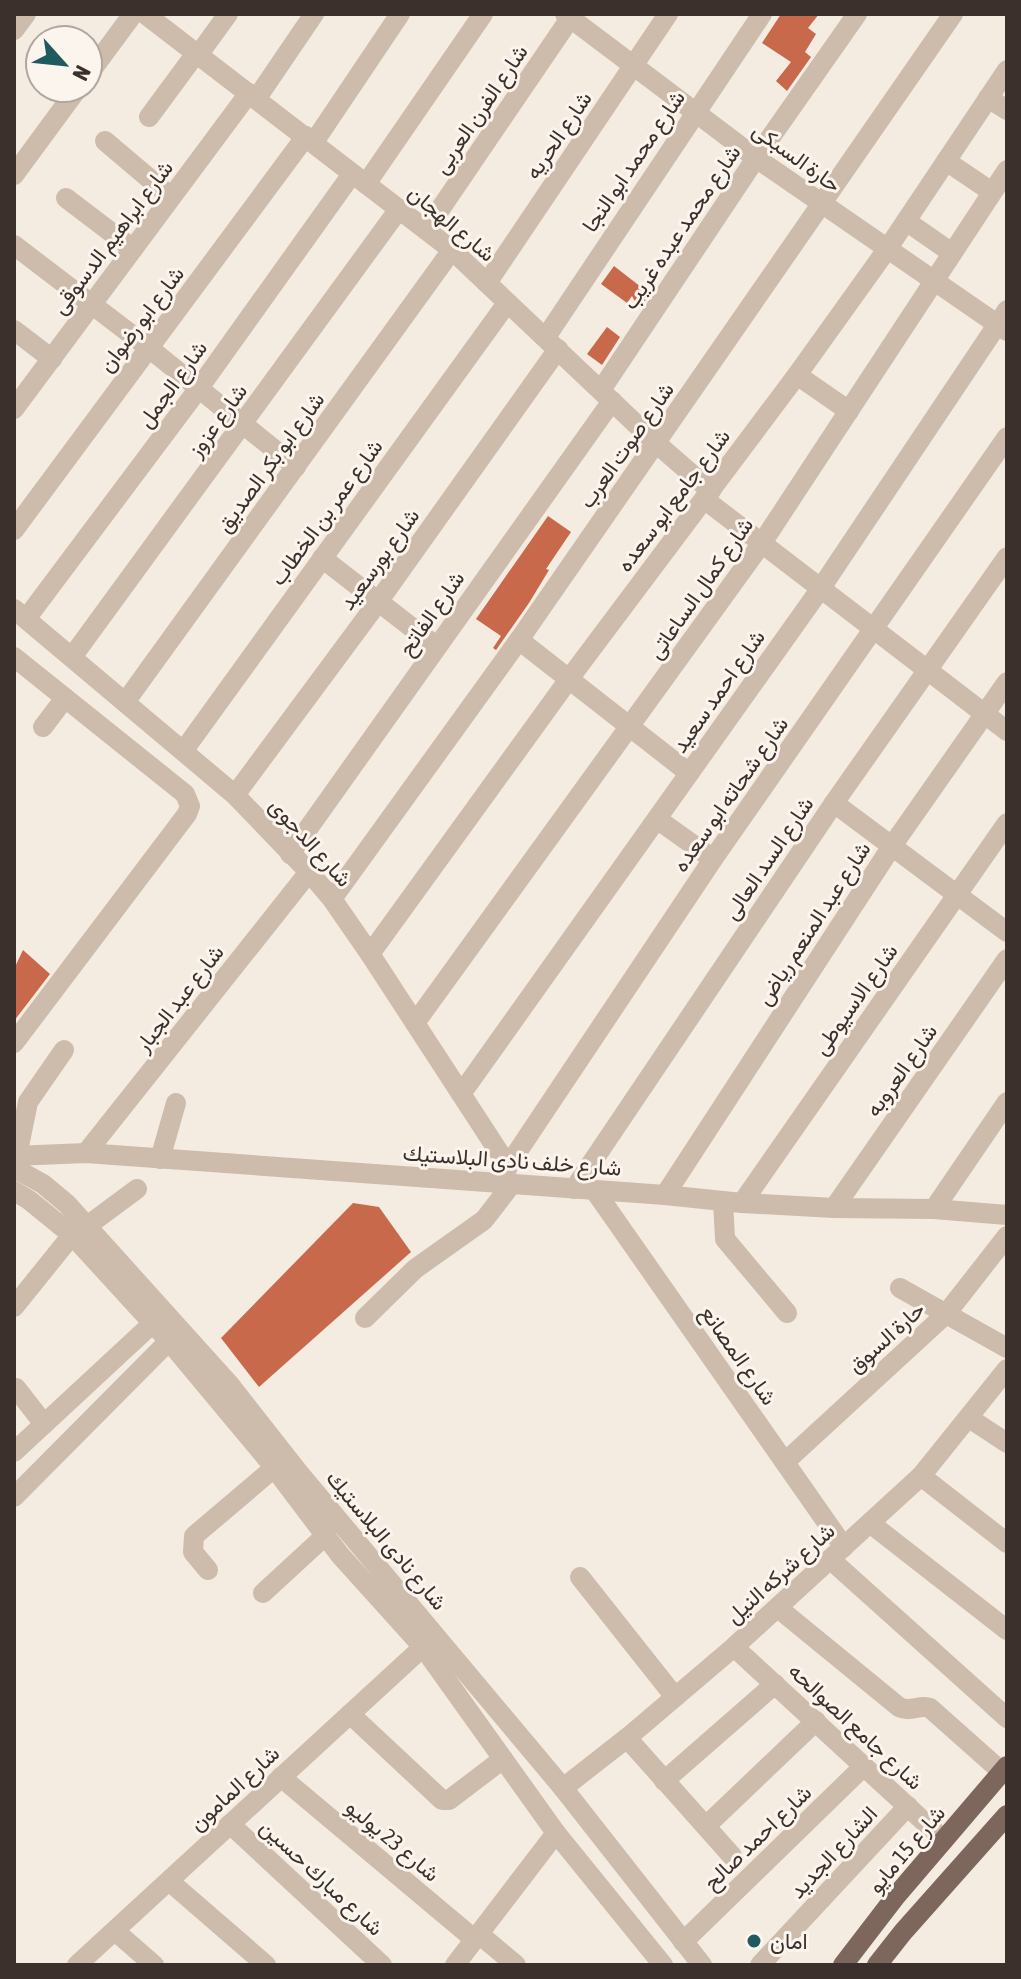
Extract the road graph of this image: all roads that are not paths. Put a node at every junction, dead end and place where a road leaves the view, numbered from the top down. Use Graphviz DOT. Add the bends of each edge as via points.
graph roads {
  1 [pos="26,14"];
  2 [pos="133,14"];
  3 [pos="145,14"];
  4 [pos="228,14"];
  5 [pos="314,14"];
  6 [pos="400,14"];
  7 [pos="483,14"];
  8 [pos="668,14"];
  9 [pos="762,14"];
  10 [pos="857,14"];
  11 [pos="953,14"];
  12 [pos="570,15"];
  13 [pos="14,30"];
  14 [pos="104,53"];
  15 [pos="198,53"];
  16 [pos="632,67"];
  17 [pos="1007,70"];
  18 [pos="253,95"];
  19 [pos="988,98"];
  20 [pos="66,104"];
  21 [pos="1007,110"];
  22 [pos="694,111"];
  23 [pos="149,117"];
  24 [pos="310,139"];
  25 [pos="105,141"];
  26 [pos="756,158"];
  27 [pos="946,161"];
  28 [pos="1007,170"];
  29 [pos="14,175"];
  30 [pos="359,179"];
  31 [pos="992,192"];
  32 [pos="171,197"];
  33 [pos="66,198"];
  34 [pos="820,204"];
  35 [pos="399,209"];
  36 [pos="906,221"];
  37 [pos="426,230"];
  38 [pos="14,245"];
  39 [pos="888,248"];
  40 [pos="133,249"];
  41 [pos="452,250"];
  42 [pos="952,253"];
  43 [pos="934,280"];
  44 [pos="487,283"];
  45 [pos="507,303"];
  46 [pos="92,304"];
  47 [pos="1004,322"];
  48 [pos="14,330"];
  49 [pos="552,343"];
  50 [pos="149,348"];
  51 [pos="52,359"];
  52 [pos="797,375"];
  53 [pos="199,388"];
  54 [pos="607,395"];
  55 [pos="14,409"];
  56 [pos="849,411"];
  57 [pos="244,424"];
  58 [pos="1007,437"];
  59 [pos="656,443"];
  60 [pos="296,467"];
  61 [pos="707,495"];
  62 [pos="14,530"];
  63 [pos="762,543"];
  64 [pos="1007,557"];
  65 [pos="322,558"];
  66 [pos="821,588"];
  67 [pos="378,602"];
  68 [pos="20,614"];
  69 [pos="874,629"];
  70 [pos="519,640"];
  71 [pos="437,647"];
  72 [pos="14,657"];
  73 [pos="72,657"];
  74 [pos="927,670"];
  75 [pos="569,679"];
  76 [pos="1007,682"];
  77 [pos="65,698"];
  78 [pos="126,701"];
  79 [pos="984,714"];
  80 [pos="43,727"];
  81 [pos="630,727"];
  82 [pos="1007,731"];
  83 [pos="184,750"];
  84 [pos="689,773"];
  85 [pos="235,795"];
  86 [pos="834,803"];
  87 [pos="657,819"];
  88 [pos="1007,823"];
  89 [pos="892,846"];
  90 [pos="290,854"];
  91 [pos="713,859"];
  92 [pos="309,872"];
  93 [pos="957,895"];
  94 [pos="332,899"];
  95 [pos="1007,932"];
  96 [pos="370,954"];
  97 [pos="1007,959"];
  98 [pos="415,1023"];
  99 [pos="14,1043"];
  100 [pos="64,1050"];
  101 [pos="461,1094"];
  102 [pos="1007,1102"];
  103 [pos="176,1103"];
  104 [pos="86,1153"];
  105 [pos="160,1159"];
  106 [pos="15,1160"];
  107 [pos="507,1178"];
  108 [pos="137,1189"];
  109 [pos="574,1189"];
  110 [pos="14,1191"];
  111 [pos="595,1191"];
  112 [pos="665,1195"];
  113 [pos="733,1202"];
  114 [pos="834,1208"];
  115 [pos="934,1209"];
  116 [pos="1007,1215"];
  117 [pos="80,1231"];
  118 [pos="1007,1236"];
  119 [pos="999,1260"];
  120 [pos="900,1288"];
  121 [pos="14,1307"];
  122 [pos="787,1313"];
  123 [pos="946,1314"];
  124 [pos="365,1318"];
  125 [pos="153,1323"];
  126 [pos="169,1341"];
  127 [pos="1007,1348"];
  128 [pos="1004,1377"];
  129 [pos="16,1388"];
  130 [pos="969,1418"];
  131 [pos="44,1424"];
  132 [pos="1007,1443"];
  133 [pos="14,1452"];
  134 [pos="785,1462"];
  135 [pos="274,1468"];
  136 [pos="921,1476"];
  137 [pos="14,1497"];
  138 [pos="870,1523"];
  139 [pos="326,1535"];
  140 [pos="1007,1543"];
  141 [pos="838,1553"];
  142 [pos="208,1570"];
  143 [pos="580,1577"];
  144 [pos="263,1593"];
  145 [pos="778,1608"];
  146 [pos="1007,1630"];
  147 [pos="423,1647"];
  148 [pos="734,1647"];
  149 [pos="775,1684"];
  150 [pos="675,1697"];
  151 [pos="350,1714"];
  152 [pos="1007,1718"];
  153 [pos="816,1721"];
  154 [pos="627,1738"];
  155 [pos="503,1759"];
  156 [pos="864,1766"];
  157 [pos="1004,1769"];
  158 [pos="281,1777"];
  159 [pos="664,1781"];
  160 [pos="563,1788"];
  161 [pos="908,1806"];
  162 [pos="1007,1815"];
  163 [pos="230,1824"];
  164 [pos="706,1826"];
  165 [pos="556,1833"];
  166 [pos="944,1840"];
  167 [pos="732,1856"];
  168 [pos="169,1881"];
  169 [pos="115,1931"];
  170 [pos="477,1937"];
  171 [pos="683,1942"];
  172 [pos="650,1960"];
  173 [pos="77,1965"];
  174 [pos="154,1965"];
  175 [pos="266,1965"];
  176 [pos="382,1965"];
  177 [pos="455,1965"];
  178 [pos="516,1965"];
  179 [pos="702,1965"];
  180 [pos="760,1965"];
  181 [pos="843,1965"];
  182 [pos="877,1965"];
  1 -- 13 [label="street"];
  2 -- 14 [label="street"];
  3 -- 15 [label="street, شارع الهجان"];
  4 -- 15 [label="street"];
  5 -- 18 [label="street, شارع ابراهيم الدسوقى"];
  6 -- 24 [label="street, شارع ابو رضوان"];
  7 -- 30 [label="street, شارع الجمل"];
  8 -- 16 [label="street, شارع الحريه"];
  9 -- 22 [label="street, شارع محمد ابو النجا"];
  10 -- 26 [label="street, شارع محمد عبده غريب"];
  11 -- 34 [label="street, شارع صوت العرب"];
  12 -- 16 [label="street, حارة السبكى"];
  12 -- 37 [label="street, شارع الفرن العربى"];
  15 -- 18 [label="street, شارع الهجان"];
  15 -- 23 [label="street"];
  16 -- 22 [label="street, حارة السبكى"];
  16 -- 44 [label="street, شارع الحريه"];
  17 -- 19 [label="street, شارع جامع ابو سعده"];
  18 -- 24 [label="street, شارع الهجان"];
  18 -- 32 [label="street, شارع ابراهيم الدسوقى"];
  19 -- 21 [label="street"];
  19 -- 27 [label="street, شارع جامع ابو سعده"];
  20 -- 29 [label="street"];
  22 -- 26 [label="street, حارة السبكى"];
  22 -- 49 [label="street, شارع محمد ابو النجا"];
  24 -- 30 [label="street, شارع الهجان"];
  24 -- 50 [label="street, شارع ابو رضوان"];
  25 -- 32 [label="street"];
  26 -- 34 [label="street, حارة السبكى"];
  26 -- 54 [label="street, شارع محمد عبده غريب"];
  27 -- 31 [label="street"];
  27 -- 36 [label="street, شارع جامع ابو سعده"];
  28 -- 31 [label="street, شارع كمال الساعاتى"];
  30 -- 35 [label="street, شارع الهجان"];
  30 -- 53 [label="street, شارع الجمل"];
  31 -- 42 [label="street, شارع كمال الساعاتى"];
  32 -- 40 [label="street, شارع ابراهيم الدسوقى"];
  33 -- 40 [label="street"];
  34 -- 39 [label="street, حارة السبكى"];
  34 -- 59 [label="street, شارع صوت العرب"];
  35 -- 37 [label="street, شارع الهجان"];
  35 -- 57 [label="street, شارع عزوز"];
  36 -- 39 [label="street, شارع جامع ابو سعده"];
  36 -- 42 [label="street"];
  37 -- 41 [label="street, شارع الهجان"];
  38 -- 46 [label="street"];
  39 -- 43 [label="street, حارة السبكى"];
  39 -- 52 [label="street, شارع جامع ابو سعده"];
  40 -- 46 [label="street, شارع ابراهيم الدسوقى"];
  41 -- 44 [label="street, شارع الهجان"];
  41 -- 60 [label="street, شارع ابو بكر الصديق"];
  42 -- 43 [label="street, شارع كمال الساعاتى"];
  43 -- 47 [label="street, حارة السبكى"];
  43 -- 56 [label="street, شارع كمال الساعاتى"];
  44 -- 45 [label="street, شارع الهجان"];
  45 -- 49 [label="street, شارع الهجان"];
  45 -- 65 [label="street, شارع عمر بن الخطاب"];
  46 -- 50 [label="street"];
  46 -- 51 [label="street, شارع ابراهيم الدسوقى"];
  47 -- 66 [label="street, شارع احمد سعيد"];
  48 -- 51 [label="street"];
  49 -- 54 [label="street, شارع الهجان"];
  49 -- 67 [label="street, شارع بورسعيد"];
  50 -- 53 [label="street"];
  50 -- 62 [label="street, شارع ابو رضوان"];
  51 -- 55 [label="street, شارع ابراهيم الدسوقى"];
  52 -- 56 [label="street"];
  52 -- 61 [label="street, شارع جامع ابو سعده"];
  53 -- 57 [label="street"];
  53 -- 68 [label="street, شارع الجمل"];
  54 -- 59 [label="street, شارع الهجان"];
  54 -- 71 [label="street, شارع الفاتح"];
  56 -- 63 [label="street, شارع كمال الساعاتى"];
  57 -- 60 [label="street"];
  57 -- 73 [label="street, شارع عزوز"];
  58 -- 69 [label="street, شارع شحاته ابو سعده"];
  59 -- 61 [label="street, شارع الهجان"];
  59 -- 70 [label="street, شارع صوت العرب"];
  60 -- 78 [label="street, شارع ابو بكر الصديق"];
  61 -- 63 [label="street, شارع الهجان"];
  61 -- 75 [label="street, شارع جامع ابو سعده"];
  63 -- 66 [label="street, شارع الهجان"];
  63 -- 81 [label="street, شارع كمال الساعاتى"];
  64 -- 74 [label="street, شارع السد العالى"];
  65 -- 67 [label="street"];
  65 -- 83 [label="street, شارع عمر بن الخطاب"];
  66 -- 69 [label="street, شارع الهجان"];
  66 -- 84 [label="street, شارع احمد سعيد"];
  67 -- 71 [label="street"];
  67 -- 85 [label="street, شارع بورسعيد"];
  68 -- 73 [label="street, شارع الدجوى"];
  69 -- 74 [label="street, شارع الهجان"];
  69 -- 91 [label="street, شارع شحاته ابو سعده"];
  70 -- 75 [label="street"];
  70 -- 94 [label="street, شارع صوت العرب"];
  71 -- 90 [label="street, شارع الفاتح"];
  72 -- 77 [label="street"];
  73 -- 78 [label="street, شارع الدجوى"];
  74 -- 79 [label="street, شارع الهجان"];
  74 -- 86 [label="street, شارع السد العالى"];
  75 -- 81 [label="street"];
  75 -- 96 [label="street, شارع جامع ابو سعده"];
  76 -- 79 [label="street, شارع عبد المنعم رياض"];
  77 -- 80 [label="street"];
  77 -- 99 [label="street" via="185,794 190,806"];
  78 -- 83 [label="street, شارع الدجوى"];
  79 -- 82 [label="street, شارع الهجان"];
  79 -- 89 [label="street, شارع عبد المنعم رياض"];
  81 -- 84 [label="street"];
  81 -- 98 [label="street, شارع كمال الساعاتى"];
  83 -- 85 [label="street, شارع الدجوى"];
  84 -- 87 [label="street, شارع احمد سعيد"];
  85 -- 90 [label="street, شارع الدجوى"];
  86 -- 89 [label="street"];
  86 -- 109 [label="street, شارع السد العالى"];
  87 -- 91 [label="street"];
  87 -- 101 [label="street, شارع احمد سعيد"];
  88 -- 93 [label="street, شارع الاسيوطى"];
  89 -- 93 [label="street"];
  89 -- 112 [label="street, شارع عبد المنعم رياض"];
  90 -- 92 [label="street, شارع الدجوى"];
  91 -- 107 [label="street, شارع شحاته ابو سعده"];
  92 -- 94 [label="street, شارع الدجوى"];
  92 -- 104 [label="street, شارع عبد الجبار"];
  93 -- 95 [label="street"];
  93 -- 113 [label="street, شارع الاسيوطى"];
  94 -- 96 [label="street, شارع الدجوى"];
  96 -- 98 [label="street, شارع الدجوى"];
  97 -- 114 [label="street, شارع العروبه"];
  98 -- 101 [label="street, شارع الدجوى"];
  100 -- 106 [label="street" via="28,1102"];
  101 -- 107 [label="street, شارع الدجوى"];
  102 -- 115 [label="street"];
  103 -- 105 [label="street"];
  104 -- 105 [label="street, شارع خلف نادى البلاستيك"];
  104 -- 106 [label="street, شارع خلف نادى البلاستيك"];
  105 -- 107 [label="street, شارع خلف نادى البلاستيك"];
  106 -- 117 [label="street, شارع نادى البلاستيك" via="67,1204"];
  107 -- 109 [label="street, شارع خلف نادى البلاستيك"];
  107 -- 124 [label="street, شارع شحاته ابو سعده" via="484,1220 415,1269"];
  108 -- 117 [label="street"];
  109 -- 111 [label="street, شارع خلف نادى البلاستيك"];
  110 -- 117 [label="street, شارع نادى البلاستيك"];
  111 -- 112 [label="street, شارع خلف نادى البلاستيك"];
  111 -- 134 [label="street, شارع المصانع"];
  112 -- 113 [label="street, شارع خلف نادى البلاستيك"];
  113 -- 114 [label="street, شارع خلف نادى البلاستيك"];
  113 -- 122 [label="street" via="724,1234 728,1244"];
  114 -- 115 [label="street, شارع خلف نادى البلاستيك"];
  115 -- 116 [label="street, شارع خلف نادى البلاستيك"];
  117 -- 121 [label="street"];
  117 -- 125 [label="street, شارع نادى البلاستيك"];
  117 -- 160 [label="street, شارع نادى البلاستيك" via="230,1385"];
  118 -- 119 [label="street, حارة السوق"];
  119 -- 123 [label="street, حارة السوق"];
  120 -- 123 [label="street"];
  123 -- 127 [label="street"];
  123 -- 134 [label="street, حارة السوق"];
  125 -- 126 [label="street, شارع نادى البلاستيك"];
  125 -- 131 [label="street"];
  126 -- 135 [label="street, شارع نادى البلاستيك"];
  126 -- 137 [label="street"];
  128 -- 130 [label="street, شارع شركه النيل"];
  129 -- 131 [label="street"];
  130 -- 132 [label="street"];
  130 -- 136 [label="street, شارع شركه النيل"];
  131 -- 133 [label="street"];
  134 -- 141 [label="street, شارع المصانع"];
  135 -- 139 [label="street, شارع نادى البلاستيك"];
  135 -- 142 [label="street" via="194,1536 193,1552"];
  136 -- 138 [label="street, شارع شركه النيل"];
  136 -- 140 [label="street"];
  138 -- 141 [label="street, شارع شركه النيل"];
  138 -- 146 [label="street"];
  139 -- 144 [label="street"];
  139 -- 147 [label="street, شارع نادى البلاستيك"];
  141 -- 145 [label="street, شارع شركه النيل"];
  141 -- 152 [label="street, شارع المصانع"];
  143 -- 150 [label="street"];
  145 -- 148 [label="street, شارع شركه النيل"];
  145 -- 157 [label="street" via="899,1707 930,1708"];
  147 -- 151 [label="street, شارع المامون"];
  147 -- 155 [label="street, شارع نادى البلاستيك"];
  148 -- 149 [label="street, شارع جامع الصوالحه"];
  148 -- 150 [label="street, شارع شركه النيل"];
  149 -- 153 [label="street, شارع جامع الصوالحه"];
  149 -- 159 [label="street"];
  150 -- 154 [label="street, شارع شركه النيل"];
  151 -- 155 [label="street" via="442,1800"];
  151 -- 158 [label="street, شارع المامون"];
  153 -- 156 [label="street, شارع جامع الصوالحه"];
  153 -- 164 [label="street"];
  154 -- 159 [label="street"];
  154 -- 160 [label="street, شارع شركه النيل"];
  155 -- 165 [label="street, شارع نادى البلاستيك"];
  156 -- 161 [label="street, شارع جامع الصوالحه"];
  156 -- 171 [label="street, شارع احمد صالح"];
  157 -- 166 [label="main road, شارع 15 مايو"];
  158 -- 163 [label="street, شارع المامون"];
  158 -- 170 [label="street, شارع 23 يوليو"];
  159 -- 164 [label="street"];
  160 -- 171 [label="street, شارع نادى البلاستيك"];
  161 -- 166 [label="street, شارع جامع الصوالحه"];
  161 -- 180 [label="street, الشارع الجديد"];
  162 -- 182 [label="main road"];
  163 -- 168 [label="street, شارع المامون"];
  163 -- 176 [label="street, شارع مبارك حسين"];
  164 -- 167 [label="street"];
  165 -- 170 [label="street"];
  165 -- 172 [label="street, شارع نادى البلاستيك"];
  166 -- 181 [label="main road, شارع 15 مايو"];
  168 -- 169 [label="street, شارع المامون"];
  168 -- 175 [label="street"];
  169 -- 173 [label="street, شارع المامون"];
  169 -- 174 [label="street"];
  170 -- 177 [label="street"];
  170 -- 178 [label="street, شارع 23 يوليو"];
  171 -- 179 [label="street, شارع نادى البلاستيك"];
}
